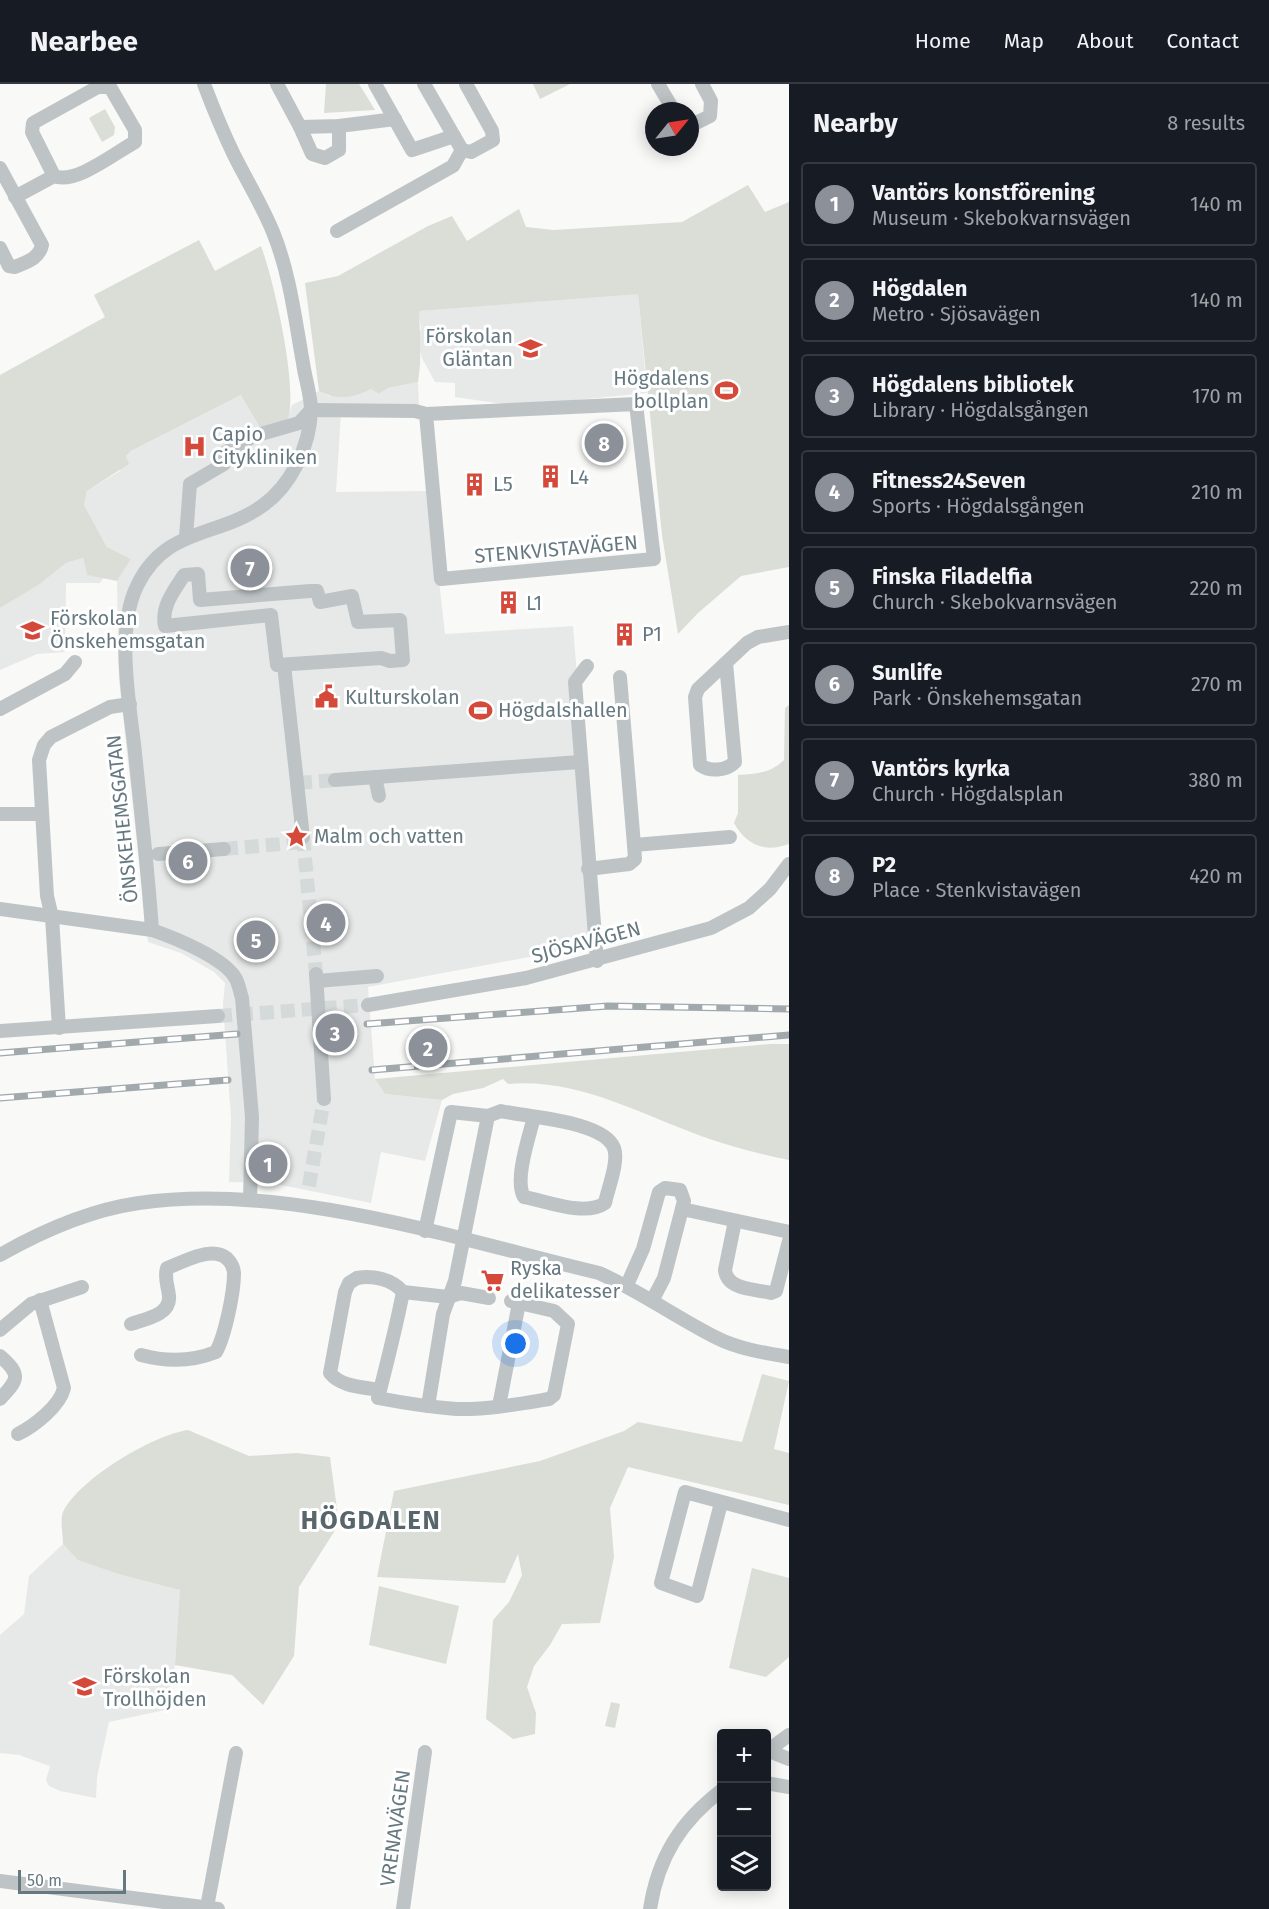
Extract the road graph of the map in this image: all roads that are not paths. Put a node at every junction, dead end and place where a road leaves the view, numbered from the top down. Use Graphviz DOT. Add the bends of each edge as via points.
graph roads {
  1 [pos="204,84"];
  2 [pos="277,84"];
  3 [pos="375,84"];
  4 [pos="424,84"];
  5 [pos="466,84"];
  6 [pos="658,84"];
  7 [pos="702,84"];
  8 [pos="669,102"];
  9 [pos="395,119"];
  10 [pos="699,122"];
  11 [pos="339,126"];
  12 [pos="300,127"];
  13 [pos="454,135"];
  14 [pos="462,150"];
  15 [pos="0,168"];
  16 [pos="54,176"];
  17 [pos="15,197"];
  18 [pos="337,231"];
  19 [pos="0,248"];
  20 [pos="311,410"];
  21 [pos="426,414"];
  22 [pos="186,537"];
  23 [pos="789,632"];
  24 [pos="75,662"];
  25 [pos="726,663"];
  26 [pos="284,665"];
  27 [pos="587,666"];
  28 [pos="620,677"];
  29 [pos="130,704"];
  30 [pos="0,709"];
  31 [pos="580,762"];
  32 [pos="375,777"];
  33 [pos="335,780"];
  34 [pos="379,796"];
  35 [pos="0,814"];
  36 [pos="42,814"];
  37 [pos="303,837"];
  38 [pos="730,837"];
  39 [pos="634,844"];
  40 [pos="224,849"];
  41 [pos="158,855"];
  42 [pos="789,864"];
  43 [pos="588,869"];
  44 [pos="0,909"];
  45 [pos="52,917"];
  46 [pos="152,930"];
  47 [pos="597,961"];
  48 [pos="377,976"];
  49 [pos="368,1005"];
  50 [pos="218,1016"];
  51 [pos="59,1028"];
  52 [pos="0,1031"];
  53 [pos="324,1099"];
  54 [pos="488,1116"];
  55 [pos="534,1118"];
  56 [pos="250,1200"];
  57 [pos="682,1209"];
  58 [pos="735,1221"];
  59 [pos="425,1231"];
  60 [pos="789,1232"];
  61 [pos="463,1240"];
  62 [pos="789,1241"];
  63 [pos="0,1255"];
  64 [pos="627,1285"];
  65 [pos="82,1287"];
  66 [pos="403,1292"];
  67 [pos="448,1298"];
  68 [pos="489,1298"];
  69 [pos="40,1300"];
  70 [pos="652,1301"];
  71 [pos="131,1324"];
  72 [pos="0,1330"];
  73 [pos="141,1355"];
  74 [pos="0,1356"];
  75 [pos="789,1357"];
  76 [pos="380,1390"];
  77 [pos="0,1399"];
  78 [pos="428,1406"];
  79 [pos="499,1406"];
  80 [pos="18,1434"];
  81 [pos="721,1503"];
  82 [pos="789,1520"];
  83 [pos="789,1735"];
  84 [pos="771,1750"];
  85 [pos="425,1752"];
  86 [pos="237,1753"];
  87 [pos="771,1753"];
  88 [pos="789,1759"];
  89 [pos="771,1784"];
  90 [pos="789,1787"];
  91 [pos="717,1794"];
  92 [pos="0,1881"];
  93 [pos="204,1908"];
  94 [pos="403,1909"];
  95 [pos="650,1909"];
  1 -- 20 [label="street, ÖNSKEHEMSGATAN" via="276,241 292,296"];
  2 -- 12 [label="street"];
  3 -- 9 [label="street"];
  4 -- 13 [label="street"];
  5 -- 14 [label="street" via="492,131 493,140 471,152"];
  6 -- 8 [label="street"];
  7 -- 10 [label="street" via="711,101 710,116"];
  9 -- 11 [label="street"];
  9 -- 13 [label="street" via="412,150"];
  11 -- 12 [label="street"];
  11 -- 12 [label="street" via="339,150 325,158 312,154"];
  13 -- 14 [label="street"];
  14 -- 18 [label="street" via="453,166"];
  15 -- 17 [label="street"];
  16 -- 16 [label="street" via="62,180 76,176 135,142 135,130 110,87 98,87 33,123 32,132"];
  16 -- 17 [label="street"];
  17 -- 19 [label="street" via="42,245 41,252 15,267 9,266"];
  20 -- 21 [label="street"];
  20 -- 22 [label="street, ÖNSKEHEMSGATAN" via="298,461 278,492 246,514"];
  20 -- 22 [label="street" via="299,423 254,436 219,456 224,464 190,484"];
  21 -- 21 [label="street, STENKVISTAVÄGEN" via="636,404 654,559 441,579"];
  22 -- 29 [label="street, ÖNSKEHEMSGATAN" via="157,556 136,587 126,640"];
  23 -- 25 [label="street" via="758,637"];
  24 -- 30 [label="street" via="64,674"];
  25 -- 25 [label="street" via="735,762 730,768 707,770 700,765 695,697 703,683"];
  26 -- 26 [label="street" via="403,660 400,620 358,622 352,596 320,602 317,591 200,600 198,574 184,575 162,615 165,626 271,615 277,666"];
  26 -- 37 [label="street"];
  27 -- 31 [label="street" via="575,682"];
  28 -- 39 [label="street"];
  29 -- 36 [label="street, ÖNSKEHEMSGATAN" via="110,707 51,737 44,745 39,760"];
  29 -- 46 [label="street, ÖNSKEHEMSGATAN"];
  31 -- 32 [label="street"];
  31 -- 43 [label="street"];
  32 -- 33 [label="street"];
  32 -- 34 [label="street"];
  35 -- 36 [label="street"];
  36 -- 45 [label="street, ÖNSKEHEMSGATAN"];
  38 -- 39 [label="street"];
  39 -- 43 [label="street" via="635,859 628,864"];
  40 -- 41 [label="street, ÖNSKEHEMSGATAN"];
  42 -- 47 [label="street, SJÖSAVÄGEN" via="749,908 711,928"];
  43 -- 47 [label="street"];
  44 -- 45 [label="street"];
  45 -- 46 [label="street"];
  45 -- 51 [label="street, ÖNSKEHEMSGATAN"];
  46 -- 56 [label="street" via="216,960 237,980 242,998 252,1117"];
  47 -- 49 [label="street, SJÖSAVÄGEN" via="448,993"];
  48 -- 53 [label="street" via="316,978"];
  50 -- 51 [label="street"];
  51 -- 52 [label="street"];
  54 -- 55 [label="street" via="501,1112"];
  54 -- 59 [label="street" via="451,1112"];
  54 -- 61 [label="street"];
  55 -- 55 [label="street" via="584,1126 608,1138 614,1159 605,1203 600,1207 586,1209 524,1197 521,1174"];
  56 -- 59 [label="street" via="314,1207"];
  56 -- 63 [label="street" via="139,1203 103,1211 26,1240"];
  57 -- 58 [label="street"];
  57 -- 64 [label="street" via="680,1190 673,1187 659,1192 643,1249"];
  57 -- 70 [label="street" via="664,1278"];
  58 -- 60 [label="street"];
  58 -- 62 [label="street" via="725,1270 731,1284 776,1291"];
  59 -- 61 [label="street"];
  61 -- 64 [label="street" via="599,1273"];
  61 -- 67 [label="street"];
  64 -- 70 [label="street"];
  65 -- 69 [label="street"];
  66 -- 67 [label="street"];
  66 -- 76 [label="street"];
  66 -- 76 [label="street" via="396,1283 364,1276 349,1283 345,1292 330,1373 348,1384"];
  67 -- 68 [label="street" via="461,1293"];
  67 -- 78 [label="street"];
  69 -- 72 [label="street"];
  69 -- 80 [label="street" via="63,1396 30,1428"];
  70 -- 75 [label="street" via="719,1339"];
  71 -- 73 [label="street" via="164,1312 168,1306 167,1268 204,1256 217,1254 227,1258 234,1274 216,1352 178,1360"];
  74 -- 77 [label="street" via="16,1375 14,1384"];
  76 -- 78 [label="street" via="378,1398"];
  78 -- 79 [label="street"];
  79 -- 79 [label="street" via="515,1302 554,1311 568,1324 555,1395"];
  81 -- 81 [label="street" via="685,1492 661,1583 697,1596"];
  81 -- 82 [label="street"];
  83 -- 84 [label="street"];
  85 -- 94 [label="street, VRENAVÄGEN"];
  86 -- 93 [label="street"];
  87 -- 88 [label="street"];
  89 -- 90 [label="street"];
  91 -- 95 [label="street" via="687,1819 676,1834"];
  92 -- 93 [label="street"];
}
